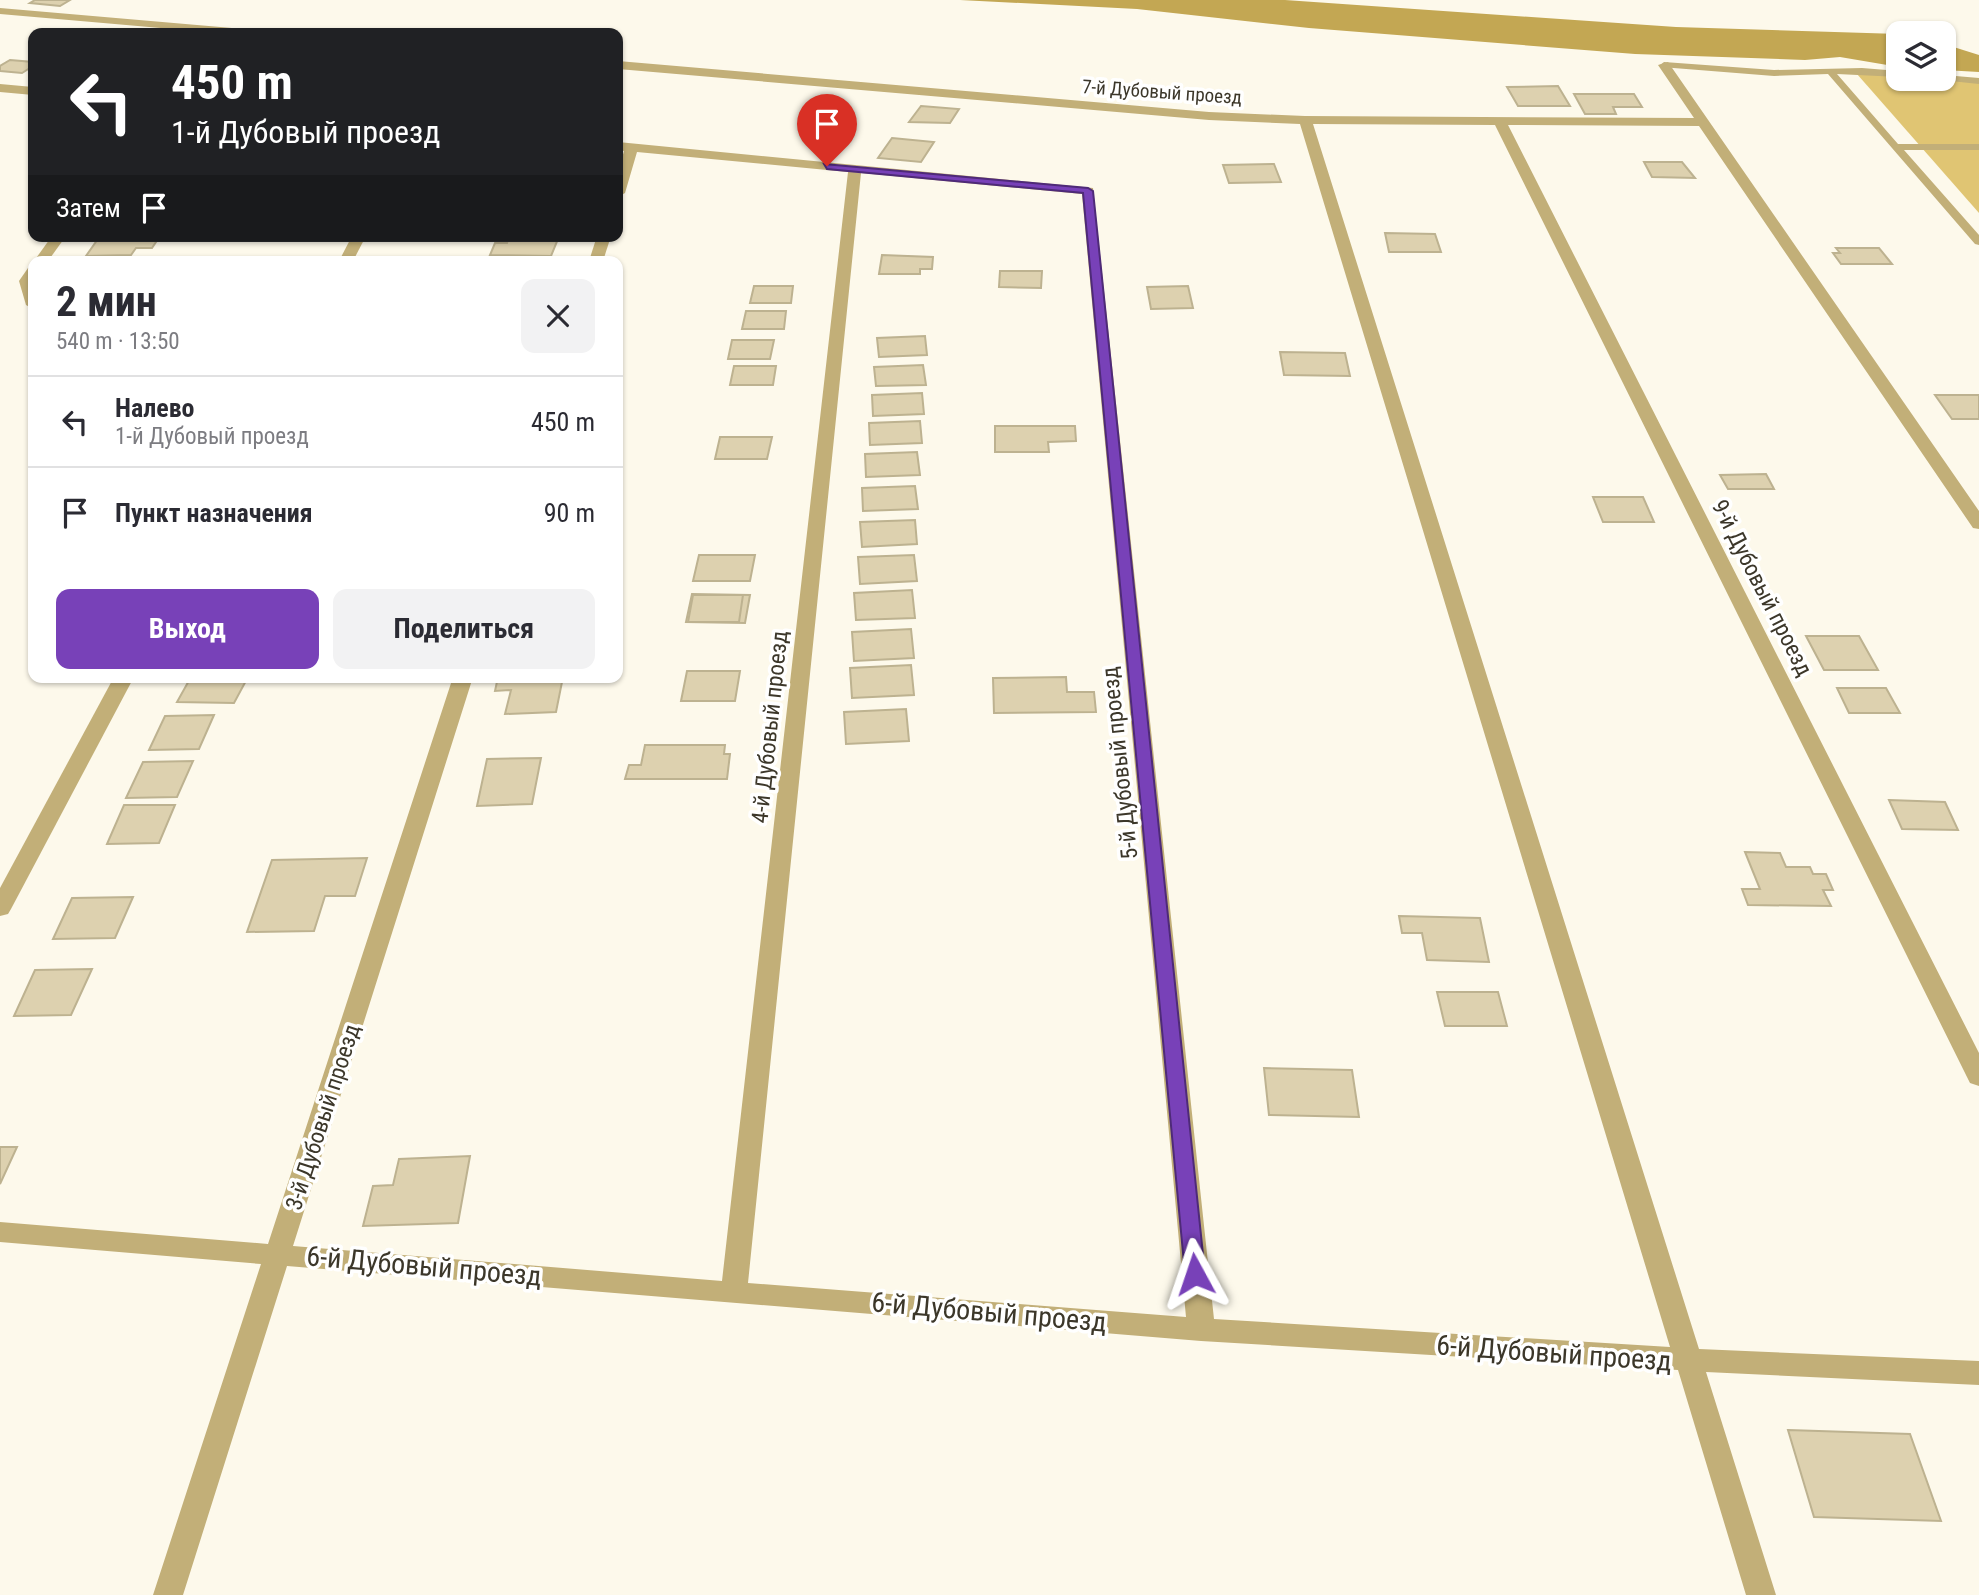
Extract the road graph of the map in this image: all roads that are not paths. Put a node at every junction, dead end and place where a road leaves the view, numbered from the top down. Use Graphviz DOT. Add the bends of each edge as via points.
graph roads {
  1 [pos="0,11"];
  2 [pos="197,28"];
  3 [pos="623,65"];
  4 [pos="1664,65"];
  5 [pos="1831,73"];
  6 [pos="1886,73"];
  7 [pos="1956,79"];
  8 [pos="1979,81"];
  9 [pos="0,88"];
  10 [pos="28,91"];
  11 [pos="1306,120"];
  12 [pos="1500,122"];
  13 [pos="1706,122"];
  14 [pos="623,147"];
  15 [pos="1898,147"];
  16 [pos="1979,147"];
  17 [pos="632,148"];
  18 [pos="855,169"];
  19 [pos="623,177"];
  20 [pos="1979,242"];
  21 [pos="1979,524"];
  22 [pos="121,683"];
  23 [pos="461,683"];
  24 [pos="0,909"];
  25 [pos="1979,1077"];
  26 [pos="0,1232"];
  27 [pos="279,1255"];
  28 [pos="734,1292"];
  29 [pos="1201,1330"];
  30 [pos="1689,1362"];
  31 [pos="1979,1373"];
  32 [pos="168,1595"];
  33 [pos="1761,1595"];
  1 -- 2 [label="street"];
  3 -- 11 [label="street, 7-й Дубовый проезд" via="1209,116"];
  4 -- 5 [label="lane"];
  4 -- 13 [label="street"];
  5 -- 6 [label="lane"];
  5 -- 15 [label="lane"];
  7 -- 8 [label="lane"];
  9 -- 10 [label="street"];
  11 -- 12 [label="street, 7-й Дубовый проезд"];
  11 -- 30 [label="street"];
  12 -- 13 [label="street, 7-й Дубовый проезд"];
  12 -- 25 [label="street, 9-й Дубовый проезд"];
  13 -- 21 [label="street"];
  14 -- 17 [label="street"];
  15 -- 16 [label="lane"];
  15 -- 20 [label="lane" via="1963,216"];
  17 -- 18 [label="street"];
  17 -- 19 [label="street"];
  18 -- 28 [label="street, 4-й Дубовый проезд"];
  18 -- 29 [label="street, 5-й Дубовый проезд" via="1088,191"];
  22 -- 24 [label="street"];
  23 -- 27 [label="street, 3-й Дубовый проезд"];
  26 -- 27 [label="street, 6-й Дубовый проезд"];
  27 -- 28 [label="street, 6-й Дубовый проезд"];
  27 -- 32 [label="street, 3-й Дубовый проезд"];
  28 -- 29 [label="street, 6-й Дубовый проезд"];
  29 -- 30 [label="street, 6-й Дубовый проезд"];
  30 -- 31 [label="street, 6-й Дубовый проезд"];
  30 -- 33 [label="street"];
}
